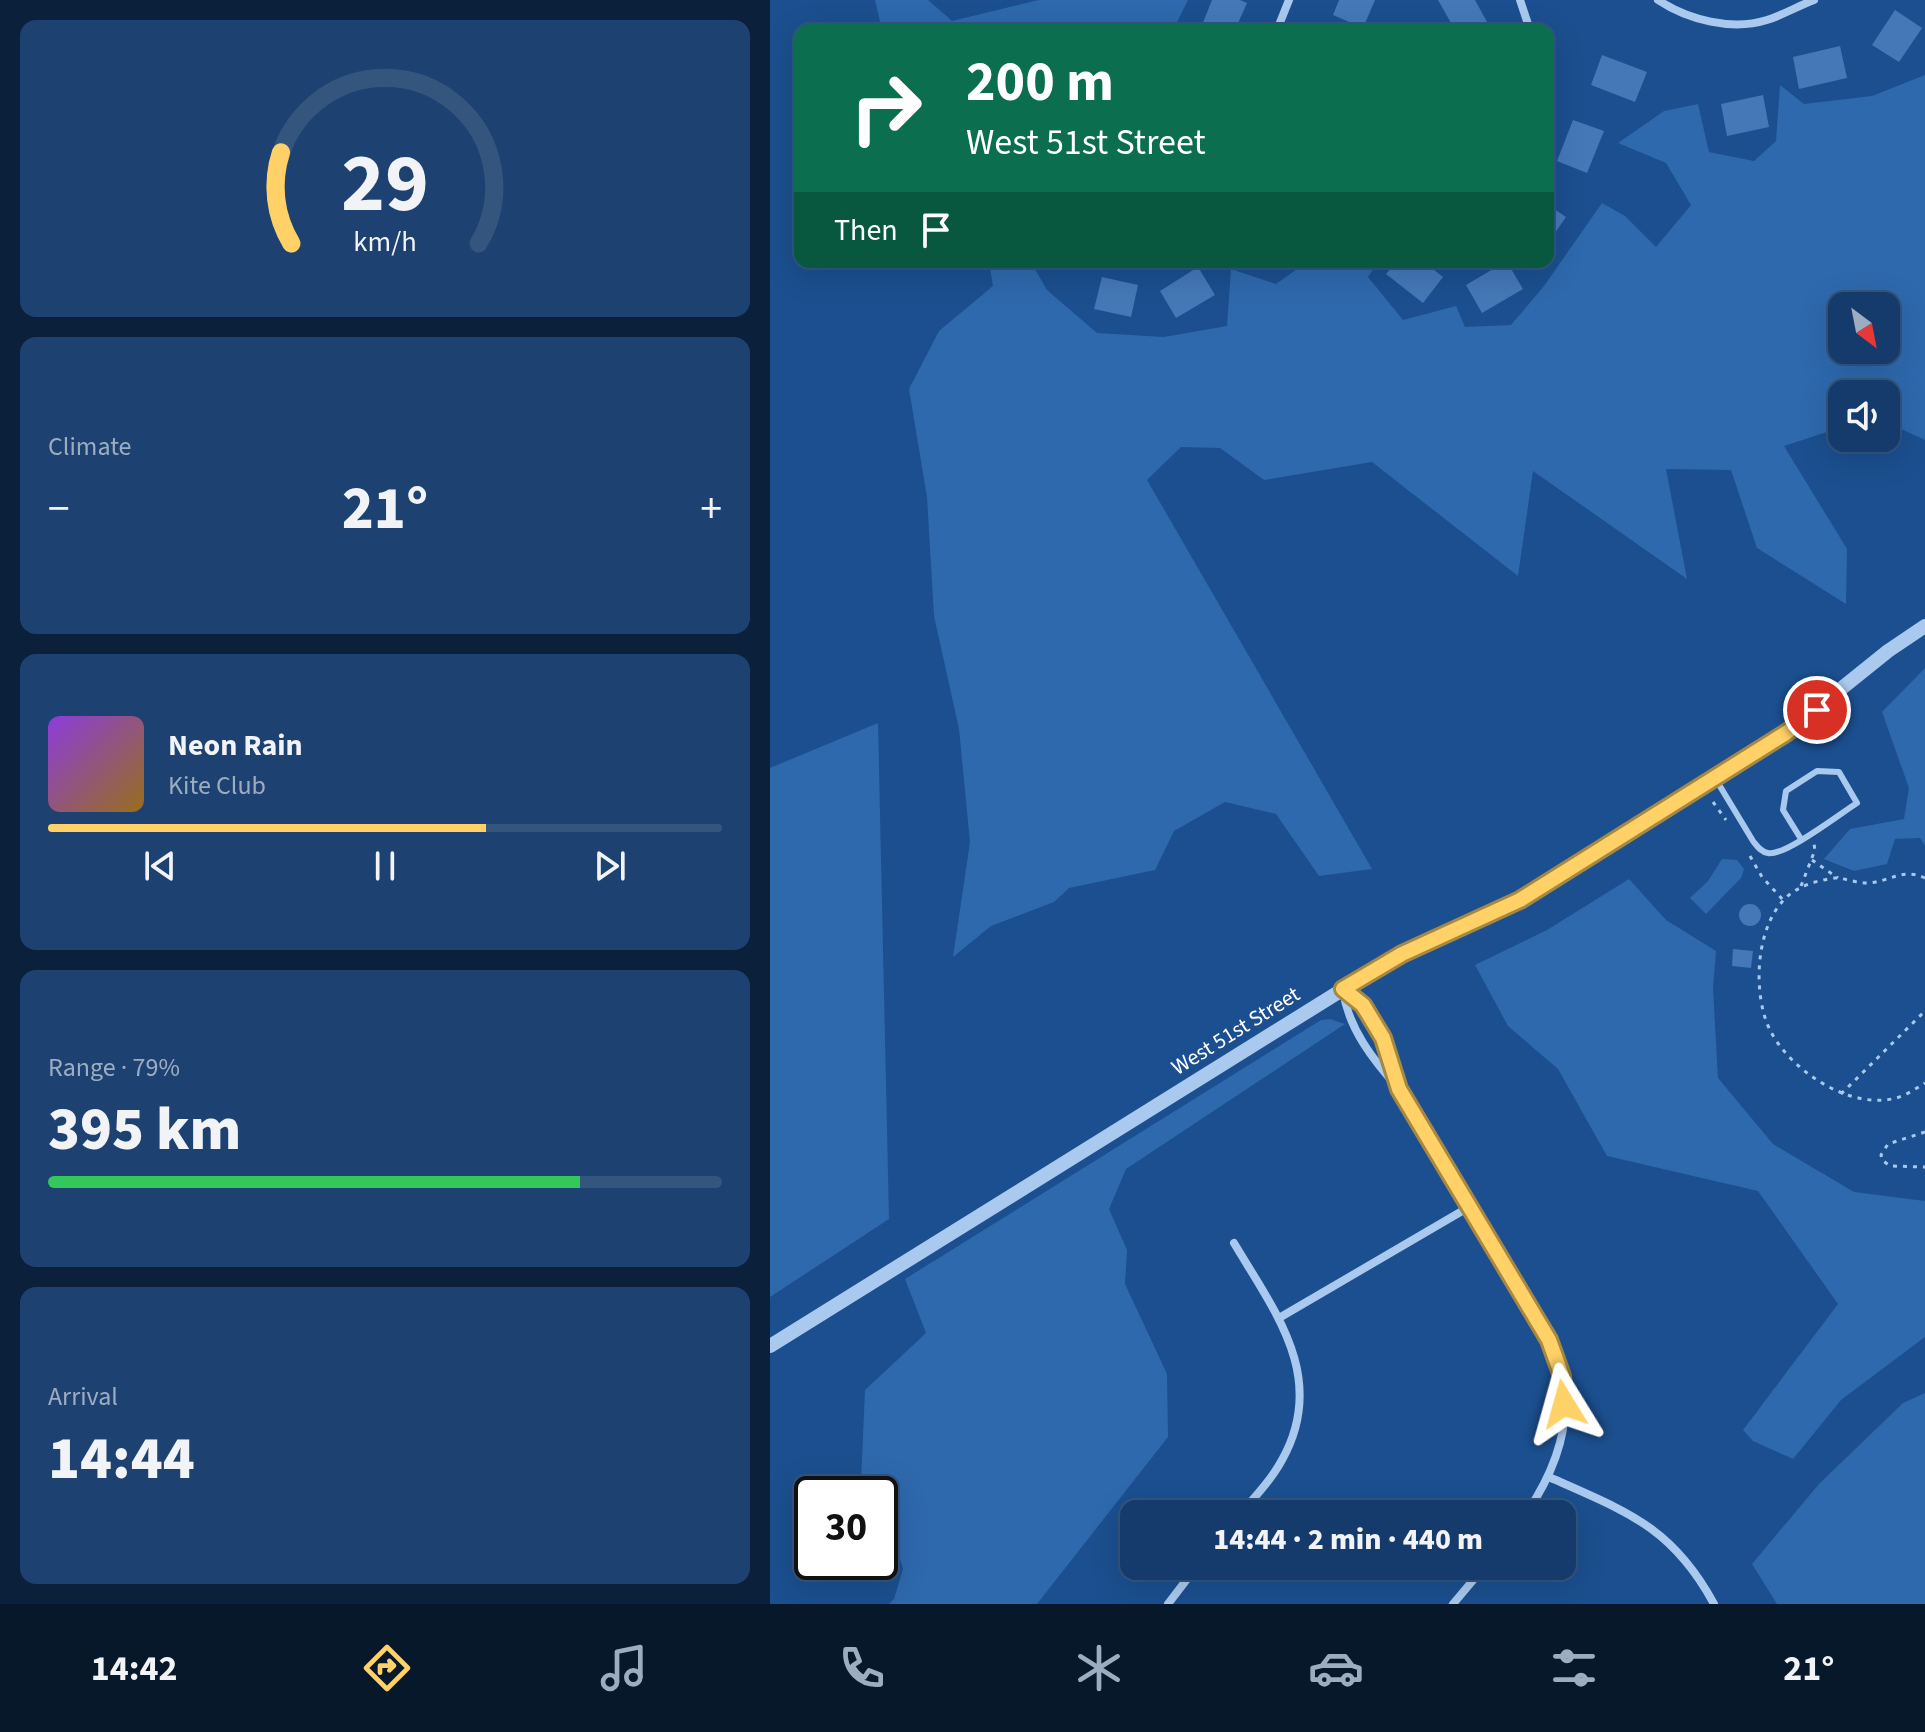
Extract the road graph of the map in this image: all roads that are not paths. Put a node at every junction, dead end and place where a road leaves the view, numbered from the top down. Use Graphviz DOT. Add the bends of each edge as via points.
graph roads {
  1 [pos="1289,0"];
  2 [pos="1534,0"];
  3 [pos="1658,0"];
  4 [pos="1814,0"];
  5 [pos="1521,3"];
  6 [pos="1279,24"];
  7 [pos="1528,24"];
  8 [pos="1925,626"];
  9 [pos="1715,778"];
  10 [pos="1804,837"];
  11 [pos="1343,989"];
  12 [pos="1399,1089"];
  13 [pos="1469,1207"];
  14 [pos="1234,1243"];
  15 [pos="1279,1318"];
  16 [pos="770,1346"];
  17 [pos="1549,1477"];
  18 [pos="1252,1500"];
  19 [pos="1535,1500"];
  20 [pos="1186,1580"];
  21 [pos="1473,1580"];
  22 [pos="1168,1604"];
  23 [pos="1453,1604"];
  24 [pos="1714,1604"];
  1 -- 6 [label="street"];
  2 -- 5 [label="street"];
  3 -- 4 [label="street" via="1677,13 1739,24 1766,20"];
  5 -- 7 [label="street"];
  8 -- 9 [label="street, West 51st Street" via="1803,722"];
  9 -- 10 [label="lane" via="1760,850 1776,853"];
  9 -- 11 [label="street, West 51st Street" via="1520,900 1402,954"];
  10 -- 10 [label="lane" via="1857,803 1839,772 1817,771 1786,791 1783,810"];
  11 -- 12 [label="street" via="1346,1012 1376,1064"];
  11 -- 12 [label="street" via="1363,1005 1383,1038"];
  11 -- 16 [label="street, West 51st Street"];
  12 -- 13 [label="street"];
  13 -- 15 [label="street"];
  13 -- 17 [label="street" via="1557,1359 1564,1404"];
  14 -- 15 [label="street"];
  15 -- 18 [label="street" via="1298,1371 1300,1399 1283,1458"];
  17 -- 19 [label="street"];
  17 -- 24 [label="street" via="1638,1518 1689,1563"];
  20 -- 22 [label="street"];
  21 -- 23 [label="street"];
}
